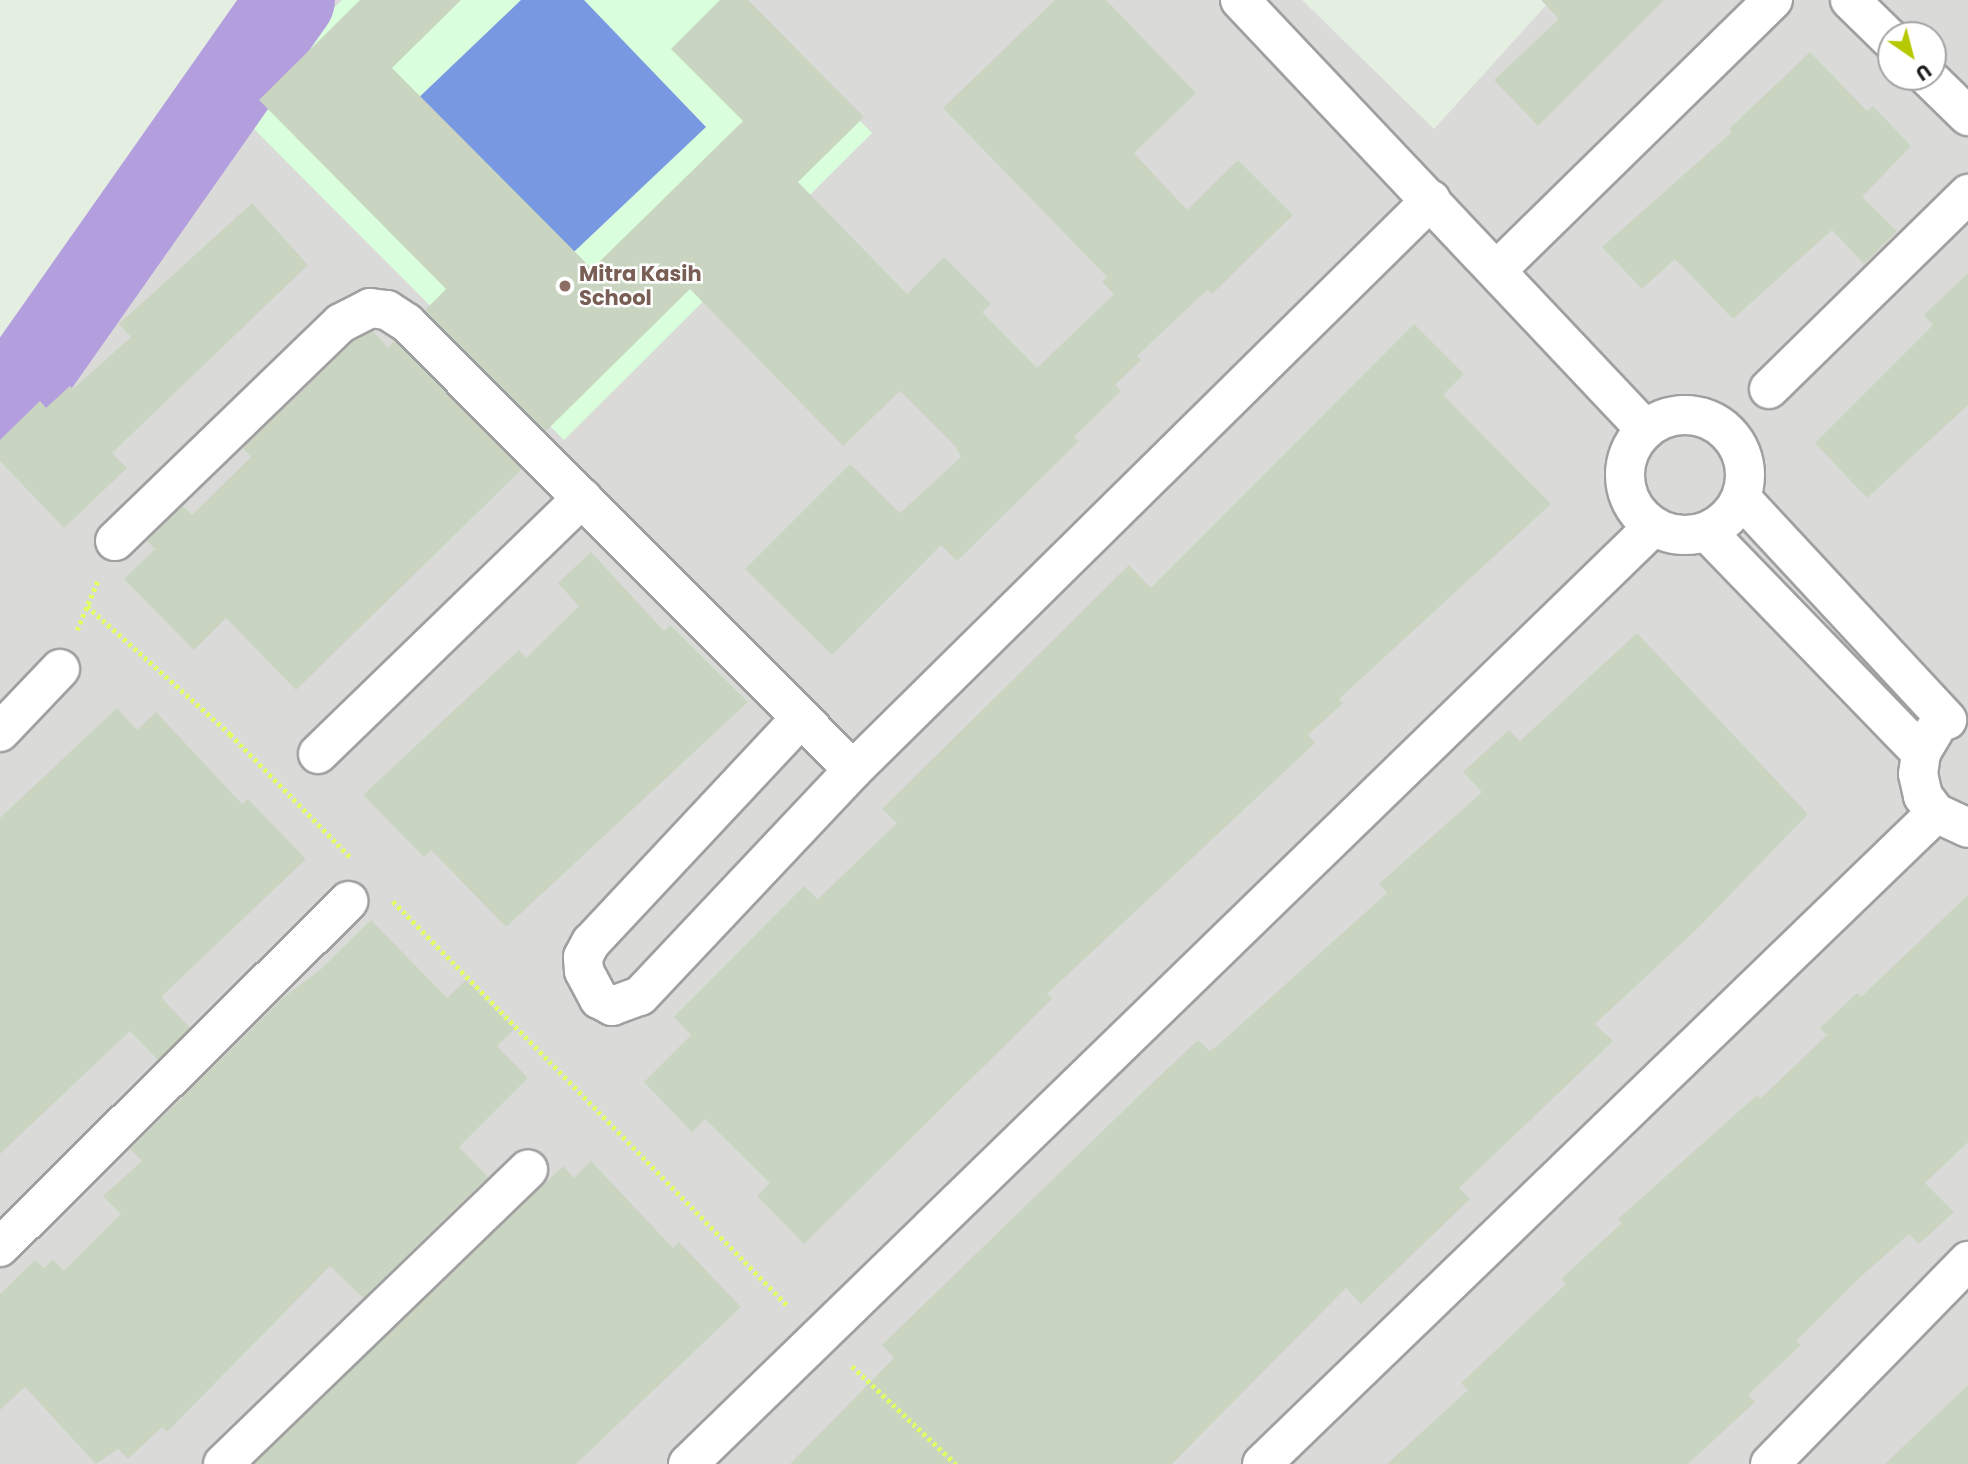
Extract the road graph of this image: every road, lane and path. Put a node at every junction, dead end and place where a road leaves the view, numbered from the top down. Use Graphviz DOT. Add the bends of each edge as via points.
graph roads {
  1 [pos="1240,0"];
  2 [pos="1773,0"];
  3 [pos="1850,0"];
  4 [pos="1877,26"];
  5 [pos="1942,91"];
  6 [pos="1968,116"];
  7 [pos="1968,194"];
  8 [pos="1431,200"];
  9 [pos="1498,270"];
  10 [pos="1769,389"];
  11 [pos="1646,429"];
  12 [pos="582,498"];
  13 [pos="1741,498"];
  14 [pos="1653,527"];
  15 [pos="1707,532"];
  16 [pos="115,541"];
  17 [pos="87,606"];
  18 [pos="60,669"];
  19 [pos="1957,716"];
  20 [pos="800,719"];
  21 [pos="0,732"];
  22 [pos="1921,752"];
  23 [pos="318,754"];
  24 [pos="853,770"];
  25 [pos="1952,821"];
  26 [pos="353,882"];
  27 [pos="386,894"];
  28 [pos="528,1169"];
  29 [pos="0,1247"];
  30 [pos="1968,1261"];
  31 [pos="818,1334"];
  32 [pos="1782,1460"];
  33 [pos="223,1464"];
  34 [pos="688,1464"];
  35 [pos="956,1464"];
  36 [pos="1262,1464"];
  1 -- 8 [label="street"];
  2 -- 9 [label="street"];
  3 -- 4 [label="street"];
  5 -- 6 [label="street"];
  7 -- 10 [label="street"];
  8 -- 9 [label="street"];
  8 -- 24 [label="street"];
  9 -- 11 [label="street"];
  11 -- 13 [label="street" via="1687,415 1716,423 1741,451 1746,475"];
  11 -- 14 [label="street" via="1633,444 1625,480 1639,514"];
  12 -- 16 [label="street" via="407,323 387,310 370,308 341,323"];
  12 -- 20 [label="street"];
  12 -- 23 [label="street"];
  13 -- 15 [label="street" via="1727,518"];
  13 -- 19 [label="street"];
  14 -- 15 [label="street" via="1679,536"];
  14 -- 31 [label="street"];
  15 -- 22 [label="street"];
  16 -- 17 [label="path"];
  17 -- 18 [label="path"];
  17 -- 26 [label="path" via="230,734"];
  18 -- 21 [label="street"];
  19 -- 22 [label="street" via="1931,734"];
  20 -- 24 [label="street"];
  20 -- 24 [label="street" via="591,942 583,957 584,971 599,999 612,1006 640,996"];
  22 -- 25 [label="street" via="1918,774 1923,796"];
  25 -- 36 [label="street"];
  26 -- 29 [label="street"];
  27 -- 31 [label="path"];
  28 -- 33 [label="street"];
  30 -- 32 [label="street"];
  31 -- 34 [label="street"];
  31 -- 35 [label="path"];
}
